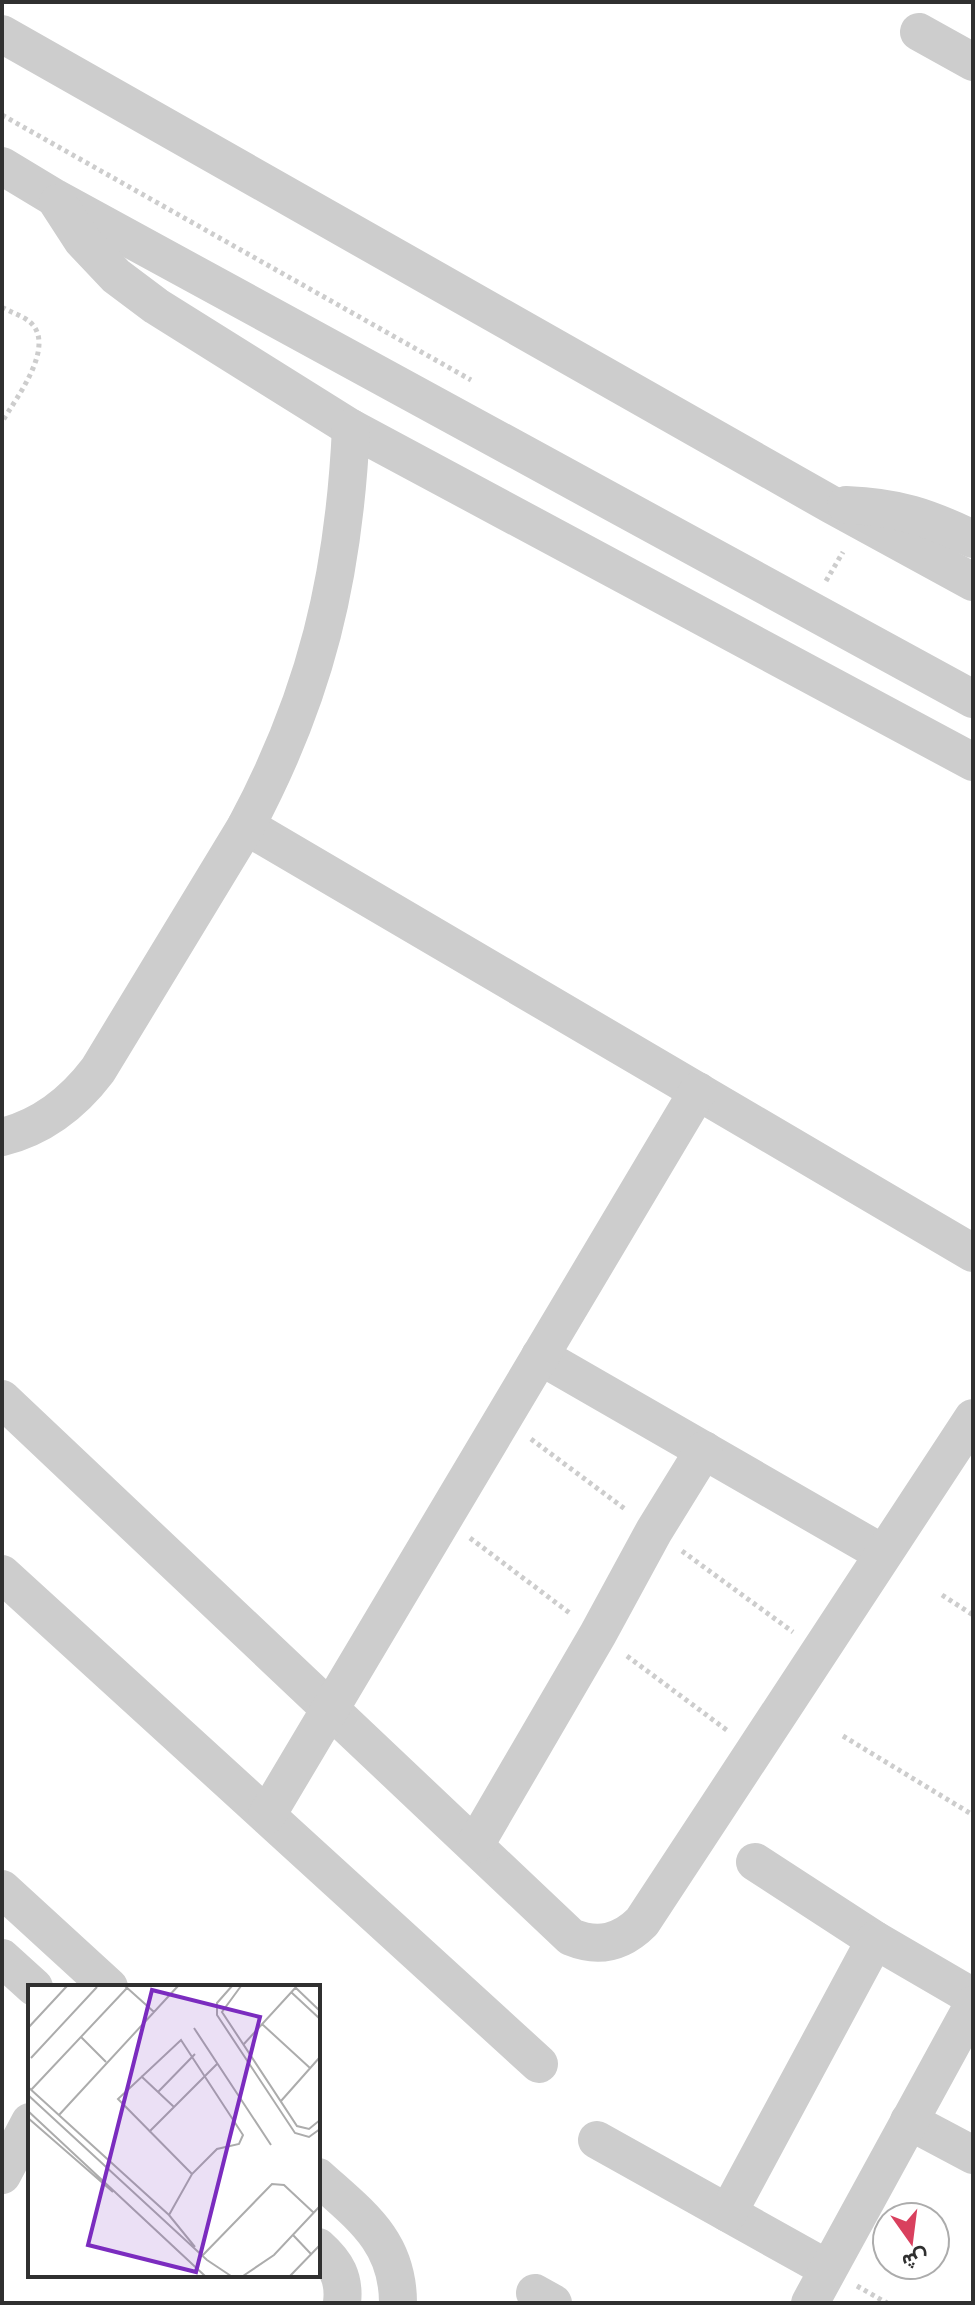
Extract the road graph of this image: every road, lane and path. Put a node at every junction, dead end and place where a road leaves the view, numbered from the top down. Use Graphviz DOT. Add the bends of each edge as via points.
graph roads {
  1 [pos="919,32"];
  2 [pos="2,34"];
  3 [pos="973,62"];
  4 [pos="2,166"];
  5 [pos="55,198"];
  6 [pos="2,307"];
  7 [pos="2,422"];
  8 [pos="351,428"];
  9 [pos="847,513"];
  10 [pos="973,539"];
  11 [pos="973,582"];
  12 [pos="809,609"];
  13 [pos="973,699"];
  14 [pos="973,762"];
  15 [pos="246,826"];
  16 [pos="698,1091"];
  17 [pos="2,1137"];
  18 [pos="973,1253"];
  19 [pos="540,1356"];
  20 [pos="2,1399"];
  21 [pos="973,1418"];
  22 [pos="704,1450"];
  23 [pos="882,1553"];
  24 [pos="2,1574"];
  25 [pos="942,1595"];
  26 [pos="973,1615"];
  27 [pos="331,1707"];
  28 [pos="843,1736"];
  29 [pos="267,1815"];
  30 [pos="973,1815"];
  31 [pos="475,1845"];
  32 [pos="755,1862"];
  33 [pos="2,1889"];
  34 [pos="875,1940"];
  35 [pos="2,1958"];
  36 [pos="32,1985"];
  37 [pos="107,1985"];
  38 [pos="973,1997"];
  39 [pos="973,2005"];
  40 [pos="539,2064"];
  41 [pos="909,2121"];
  42 [pos="28,2126"];
  43 [pos="597,2140"];
  44 [pos="973,2155"];
  45 [pos="2,2175"];
  46 [pos="320,2179"];
  47 [pos="728,2213"];
  48 [pos="320,2249"];
  49 [pos="828,2269"];
  50 [pos="342,2303"];
  51 [pos="398,2303"];
  52 [pos="810,2303"];
  1 -- 3 [label="street"];
  2 -- 9 [label="street"];
  4 -- 5 [label="street"];
  5 -- 8 [label="street" via="82,240 116,276"];
  5 -- 12 [label="street"];
  6 -- 7 [label="path" via="30,322 39,335 39,358"];
  8 -- 14 [label="street"];
  8 -- 15 [label="street" via="341,552 329,612 292,730"];
  9 -- 10 [label="street" via="882,506 931,518"];
  9 -- 11 [label="street"];
  9 -- 12 [label="path"];
  12 -- 13 [label="street"];
  15 -- 16 [label="street"];
  15 -- 17 [label="street" via="98,1070 55,1114"];
  16 -- 18 [label="street"];
  16 -- 19 [label="street"];
  19 -- 22 [label="street"];
  19 -- 27 [label="street"];
  20 -- 27 [label="street"];
  21 -- 23 [label="street"];
  22 -- 23 [label="street"];
  22 -- 31 [label="street"];
  23 -- 31 [label="street" via="632,1932 605,1943 571,1937"];
  24 -- 29 [label="street"];
  25 -- 26 [label="path"];
  27 -- 29 [label="street"];
  27 -- 31 [label="street"];
  28 -- 30 [label="path"];
  29 -- 40 [label="street"];
  32 -- 34 [label="street"];
  33 -- 37 [label="street"];
  34 -- 38 [label="street"];
  34 -- 47 [label="street"];
  35 -- 36 [label="street"];
  39 -- 41 [label="street"];
  41 -- 44 [label="street"];
  41 -- 49 [label="street"];
  42 -- 45 [label="street"];
  43 -- 47 [label="street"];
  46 -- 51 [label="street" via="380,2238 395,2271"];
  47 -- 49 [label="street"];
  48 -- 50 [label="street" via="340,2272"];
  49 -- 52 [label="street"];
}
